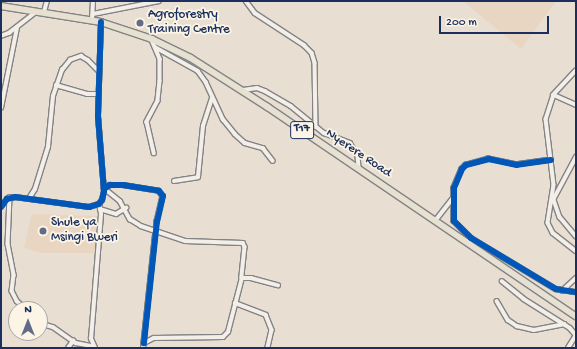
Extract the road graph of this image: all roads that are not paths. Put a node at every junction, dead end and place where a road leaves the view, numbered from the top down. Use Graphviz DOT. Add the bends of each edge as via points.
graph roads {
  1 [pos="47,1"];
  2 [pos="93,1"];
  3 [pos="159,1"];
  4 [pos="246,1"];
  5 [pos="1,6"];
  6 [pos="37,11"];
  7 [pos="44,12"];
  8 [pos="93,17"];
  9 [pos="101,22"];
  10 [pos="17,28"];
  11 [pos="1,36"];
  12 [pos="152,39"];
  13 [pos="156,47"];
  14 [pos="99,71"];
  15 [pos="576,71"];
  16 [pos="56,85"];
  17 [pos="243,90"];
  18 [pos="99,94"];
  19 [pos="554,95"];
  20 [pos="212,99"];
  21 [pos="576,105"];
  22 [pos="1,108"];
  23 [pos="316,127"];
  24 [pos="154,153"];
  25 [pos="576,157"];
  26 [pos="551,160"];
  27 [pos="273,161"];
  28 [pos="359,168"];
  29 [pos="174,181"];
  30 [pos="103,184"];
  31 [pos="104,189"];
  32 [pos="10,197"];
  33 [pos="30,197"];
  34 [pos="453,198"];
  35 [pos="553,201"];
  36 [pos="99,204"];
  37 [pos="1,206"];
  38 [pos="126,208"];
  39 [pos="100,209"];
  40 [pos="435,221"];
  41 [pos="156,229"];
  42 [pos="576,236"];
  43 [pos="576,251"];
  44 [pos="242,278"];
  45 [pos="576,278"];
  46 [pos="502,281"];
  47 [pos="278,285"];
  48 [pos="562,291"];
  49 [pos="576,292"];
  50 [pos="17,301"];
  51 [pos="497,301"];
  52 [pos="235,303"];
  53 [pos="576,316"];
  54 [pos="565,324"];
  55 [pos="48,325"];
  56 [pos="576,335"];
  57 [pos="73,341"];
  58 [pos="144,343"];
  59 [pos="94,347"];
  60 [pos="68,348"];
  61 [pos="143,348"];
  62 [pos="268,348"];
  63 [pos="568,348"];
  1 -- 7 [label="street"];
  2 -- 8 [label="street"];
  3 -- 8 [label="street"];
  4 -- 23 [label="street" via="255,13 304,44 312,54 316,76"];
  5 -- 6 [label="main road, Nyerere Road / T17"];
  6 -- 7 [label="main road, Nyerere Road / T17"];
  6 -- 10 [label="street"];
  7 -- 8 [label="main road, Nyerere Road / T17"];
  8 -- 9 [label="main road, Nyerere Road / T17"];
  9 -- 12 [label="main road, Nyerere Road / T17"];
  9 -- 14 [label="street"];
  10 -- 11 [label="street"];
  10 -- 22 [label="street"];
  12 -- 13 [label="street"];
  12 -- 17 [label="main road, Nyerere Road / T17" via="191,58"];
  13 -- 20 [label="street" via="198,71 206,82"];
  13 -- 24 [label="street" via="160,59 159,95 147,126 152,135"];
  14 -- 16 [label="street" via="86,58 75,57 66,64"];
  14 -- 18 [label="street"];
  15 -- 19 [label="street"];
  16 -- 18 [label="street" via="87,94"];
  16 -- 33 [label="street" via="48,147"];
  17 -- 23 [label="street" via="257,88 265,91 291,106"];
  17 -- 28 [label="main road, Nyerere Road / T17"];
  18 -- 30 [label="street" via="99,145"];
  19 -- 21 [label="street"];
  19 -- 26 [label="street" via="546,119"];
  20 -- 27 [label="street" via="235,134 245,143 263,148"];
  20 -- 29 [label="street" via="203,126 198,177"];
  23 -- 28 [label="street" via="353,146 359,159"];
  25 -- 35 [label="street"];
  26 -- 34 [label="street" via="517,165 489,159 466,165 458,178"];
  26 -- 35 [label="street"];
  28 -- 40 [label="main road, Nyerere Road / T17"];
  30 -- 31 [label="street"];
  30 -- 36 [label="street" via="102,200"];
  31 -- 38 [label="street"];
  31 -- 41 [label="street" via="116,184 159,191 163,199"];
  32 -- 33 [label="street"];
  32 -- 37 [label="street"];
  32 -- 50 [label="street" via="8,244 14,275 12,291"];
  33 -- 36 [label="street" via="88,207"];
  34 -- 40 [label="street"];
  34 -- 48 [label="street" via="454,221 459,229"];
  35 -- 42 [label="street" via="560,217"];
  35 -- 43 [label="street" via="549,228"];
  36 -- 39 [label="street"];
  38 -- 39 [label="street" via="116,214"];
  38 -- 41 [label="street" via="134,223"];
  39 -- 59 [label="street" via="95,270"];
  40 -- 53 [label="main road, Nyerere Road / T17"];
  41 -- 44 [label="street" via="185,241 243,242 245,247"];
  41 -- 58 [label="street"];
  44 -- 47 [label="street"];
  44 -- 52 [label="street"];
  45 -- 48 [label="street"];
  46 -- 54 [label="street" via="524,299"];
  48 -- 49 [label="street"];
  51 -- 54 [label="street" via="508,320 517,326 534,330"];
  52 -- 58 [label="street" via="228,332 223,337 154,338"];
  52 -- 62 [label="street" via="266,315 272,330"];
  54 -- 56 [label="street"];
  55 -- 57 [label="street"];
  56 -- 63 [label="street"];
  57 -- 59 [label="street"];
  57 -- 60 [label="street"];
  58 -- 61 [label="street"];
}
